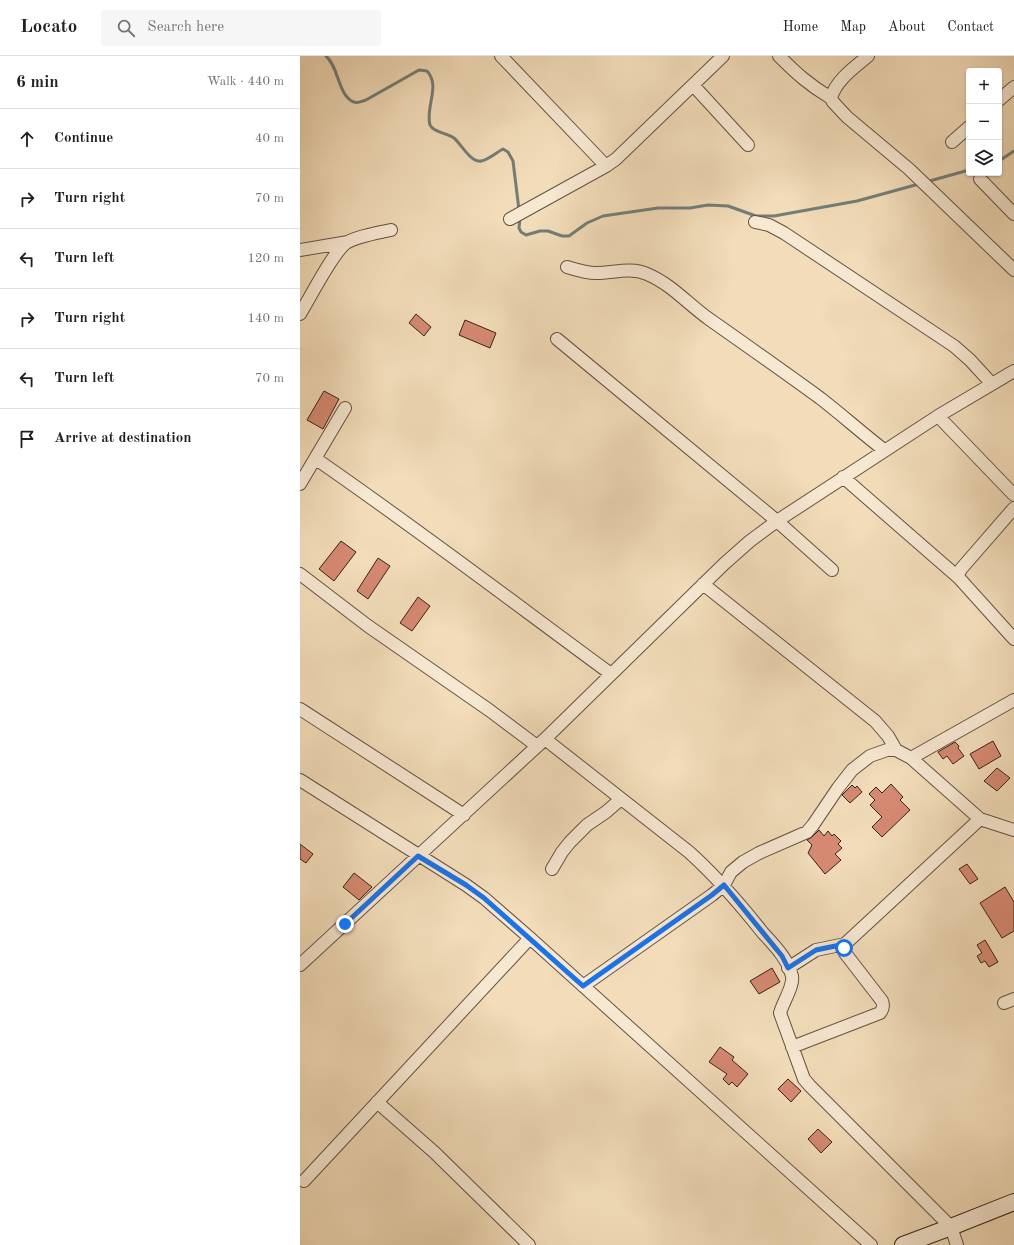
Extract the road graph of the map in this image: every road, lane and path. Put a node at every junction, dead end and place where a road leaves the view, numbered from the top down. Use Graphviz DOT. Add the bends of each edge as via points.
graph roads {
  1 [pos="501,56"];
  2 [pos="723,56"];
  3 [pos="779,56"];
  4 [pos="868,56"];
  5 [pos="693,85"];
  6 [pos="1014,87"];
  7 [pos="1002,97"];
  8 [pos="830,98"];
  9 [pos="966,130"];
  10 [pos="952,142"];
  11 [pos="748,145"];
  12 [pos="606,166"];
  13 [pos="980,179"];
  14 [pos="1014,214"];
  15 [pos="510,219"];
  16 [pos="755,222"];
  17 [pos="391,230"];
  18 [pos="349,242"];
  19 [pos="300,250"];
  20 [pos="567,267"];
  21 [pos="1014,270"];
  22 [pos="300,314"];
  23 [pos="557,339"];
  24 [pos="1014,371"];
  25 [pos="992,384"];
  26 [pos="345,408"];
  27 [pos="938,416"];
  28 [pos="884,450"];
  29 [pos="316,459"];
  30 [pos="843,477"];
  31 [pos="300,484"];
  32 [pos="1014,495"];
  33 [pos="1014,508"];
  34 [pos="777,520"];
  35 [pos="832,570"];
  36 [pos="300,574"];
  37 [pos="959,578"];
  38 [pos="703,584"];
  39 [pos="1014,638"];
  40 [pos="611,674"];
  41 [pos="1014,700"];
  42 [pos="300,709"];
  43 [pos="541,743"];
  44 [pos="896,750"];
  45 [pos="911,758"];
  46 [pos="300,780"];
  47 [pos="621,799"];
  48 [pos="464,815"];
  49 [pos="980,819"];
  50 [pos="1014,830"];
  51 [pos="418,856"];
  52 [pos="552,869"];
  53 [pos="724,885"];
  54 [pos="530,938"];
  55 [pos="845,944"];
  56 [pos="300,965"];
  57 [pos="788,968"];
  58 [pos="583,986"];
  59 [pos="792,1047"];
  60 [pos="377,1102"];
  61 [pos="304,1181"];
  62 [pos="1014,1202"];
  63 [pos="951,1228"];
  64 [pos="529,1245"];
  65 [pos="871,1245"];
  66 [pos="903,1245"];
  67 [pos="957,1245"];
  1 -- 12 [label="street"];
  2 -- 5 [label="street"];
  3 -- 8 [label="street" via="804,80"];
  4 -- 8 [label="street" via="842,78 833,89"];
  5 -- 11 [label="street"];
  5 -- 12 [label="street"];
  6 -- 7 [label="street"];
  8 -- 21 [label="street" via="847,117 909,169"];
  9 -- 10 [label="street"];
  12 -- 15 [label="street"];
  13 -- 14 [label="street"];
  16 -- 25 [label="street" via="769,225 784,233 954,346"];
  17 -- 18 [label="street"];
  18 -- 19 [label="street"];
  18 -- 22 [label="street" via="343,245 335,256"];
  20 -- 28 [label="street" via="583,272 627,270 648,275 673,290 820,399"];
  23 -- 34 [label="street"];
  24 -- 25 [label="street"];
  25 -- 27 [label="street"];
  26 -- 29 [label="street"];
  27 -- 28 [label="street"];
  27 -- 32 [label="street"];
  28 -- 30 [label="street"];
  29 -- 31 [label="street"];
  29 -- 40 [label="street" via="442,548"];
  30 -- 34 [label="street"];
  30 -- 37 [label="street"];
  33 -- 37 [label="street" via="960,571"];
  34 -- 35 [label="street"];
  34 -- 38 [label="street" via="739,550"];
  36 -- 43 [label="street" via="368,626"];
  37 -- 39 [label="street"];
  38 -- 40 [label="street"];
  38 -- 44 [label="street" via="875,721"];
  40 -- 43 [label="street"];
  41 -- 45 [label="street"];
  42 -- 48 [label="street"];
  43 -- 47 [label="street"];
  43 -- 48 [label="street"];
  44 -- 45 [label="street"];
  44 -- 53 [label="street" via="887,750 870,756 852,770 807,832 743,862 731,872"];
  45 -- 49 [label="street"];
  46 -- 51 [label="street"];
  47 -- 52 [label="street" via="570,842"];
  47 -- 53 [label="street" via="689,852"];
  48 -- 51 [label="street"];
  49 -- 50 [label="street"];
  49 -- 55 [label="street"];
  51 -- 54 [label="street" via="484,898"];
  51 -- 56 [label="street"];
  53 -- 57 [label="street" via="782,956"];
  53 -- 58 [label="street"];
  54 -- 58 [label="street"];
  54 -- 60 [label="street"];
  55 -- 57 [label="street" via="816,950"];
  55 -- 59 [label="street" via="845,953 882,1001 882,1010 880,1013"];
  57 -- 59 [label="street" via="792,981 780,1013"];
  58 -- 65 [label="street"];
  59 -- 63 [label="street" via="801,1072 810,1086"];
  60 -- 61 [label="street"];
  60 -- 64 [label="street" via="434,1152"];
  62 -- 63 [label="main road"];
  63 -- 66 [label="main road"];
  63 -- 67 [label="street"];
}
